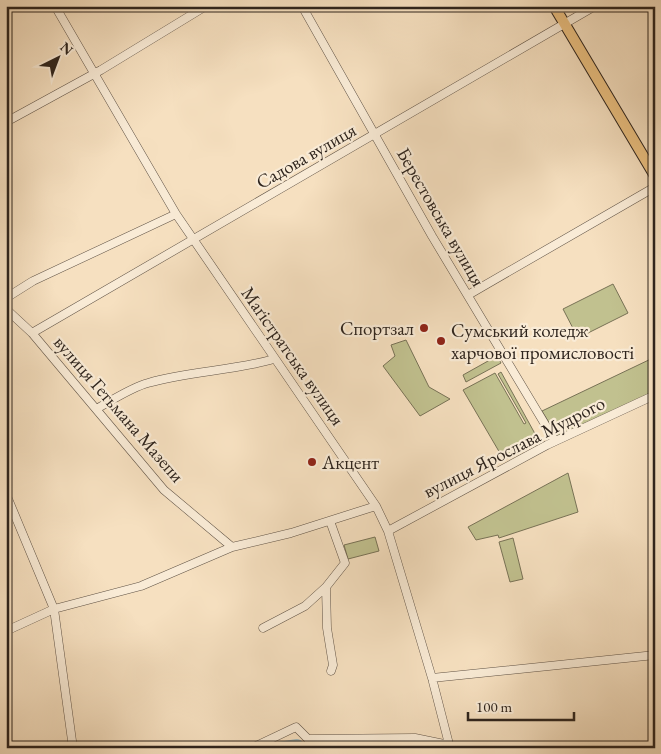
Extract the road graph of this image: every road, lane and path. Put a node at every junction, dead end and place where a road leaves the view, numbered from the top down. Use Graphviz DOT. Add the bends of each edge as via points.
graph roads {
  1 [pos="55,6"];
  2 [pos="206,6"];
  3 [pos="302,6"];
  4 [pos="554,6"];
  5 [pos="595,6"];
  6 [pos="565,25"];
  7 [pos="95,73"];
  8 [pos="6,122"];
  9 [pos="375,135"];
  10 [pos="654,172"];
  11 [pos="655,187"];
  12 [pos="176,214"];
  13 [pos="193,240"];
  14 [pos="468,295"];
  15 [pos="6,298"];
  16 [pos="6,309"];
  17 [pos="32,332"];
  18 [pos="274,359"];
  19 [pos="655,395"];
  20 [pos="96,409"];
  21 [pos="555,441"];
  22 [pos="6,494"];
  23 [pos="376,506"];
  24 [pos="330,521"];
  25 [pos="388,531"];
  26 [pos="232,547"];
  27 [pos="326,587"];
  28 [pos="54,609"];
  29 [pos="263,628"];
  30 [pos="6,631"];
  31 [pos="655,655"];
  32 [pos="331,672"];
  33 [pos="432,678"];
  34 [pos="308,738"];
  35 [pos="450,746"];
  36 [pos="73,748"];
  37 [pos="252,748"];
  38 [pos="304,748"];
  1 -- 7 [label="street, Маґістратська вулиця"];
  2 -- 7 [label="street"];
  3 -- 9 [label="street, Берестовська вулиця"];
  4 -- 6 [label="main road"];
  5 -- 6 [label="street, Садова вулиця"];
  6 -- 9 [label="street, Садова вулиця"];
  6 -- 10 [label="main road"];
  7 -- 8 [label="street"];
  7 -- 12 [label="street, Маґістратська вулиця"];
  9 -- 13 [label="street, Садова вулиця"];
  9 -- 14 [label="street, Берестовська вулиця"];
  11 -- 14 [label="street"];
  12 -- 13 [label="street, Маґістратська вулиця"];
  12 -- 15 [label="street" via="33,281"];
  13 -- 17 [label="street, Садова вулиця"];
  13 -- 18 [label="street, Маґістратська вулиця"];
  14 -- 21 [label="street, Берестовська вулиця"];
  16 -- 17 [label="street, вулиця Гетьмана Мазепи"];
  17 -- 20 [label="street, вулиця Гетьмана Мазепи"];
  18 -- 20 [label="street" via="245,368 198,373 147,384"];
  18 -- 23 [label="street, Маґістратська вулиця"];
  19 -- 21 [label="street, вулиця Ярослава Мудрого"];
  20 -- 26 [label="street, вулиця Гетьмана Мазепи" via="164,490"];
  21 -- 25 [label="street, вулиця Ярослава Мудрого"];
  22 -- 28 [label="street"];
  23 -- 24 [label="street"];
  23 -- 25 [label="street, Маґістратська вулиця"];
  24 -- 26 [label="street"];
  24 -- 27 [label="street" via="345,563"];
  25 -- 33 [label="street, Маґістратська вулиця"];
  26 -- 28 [label="street" via="141,586"];
  27 -- 29 [label="street" via="305,606"];
  27 -- 32 [label="street"];
  28 -- 30 [label="street"];
  28 -- 36 [label="street"];
  31 -- 33 [label="street"];
  33 -- 35 [label="street, Маґістратська вулиця"];
  34 -- 35 [label="street" via="415,738"];
  34 -- 37 [label="street" via="296,727"];
  34 -- 38 [label="street"];
}
